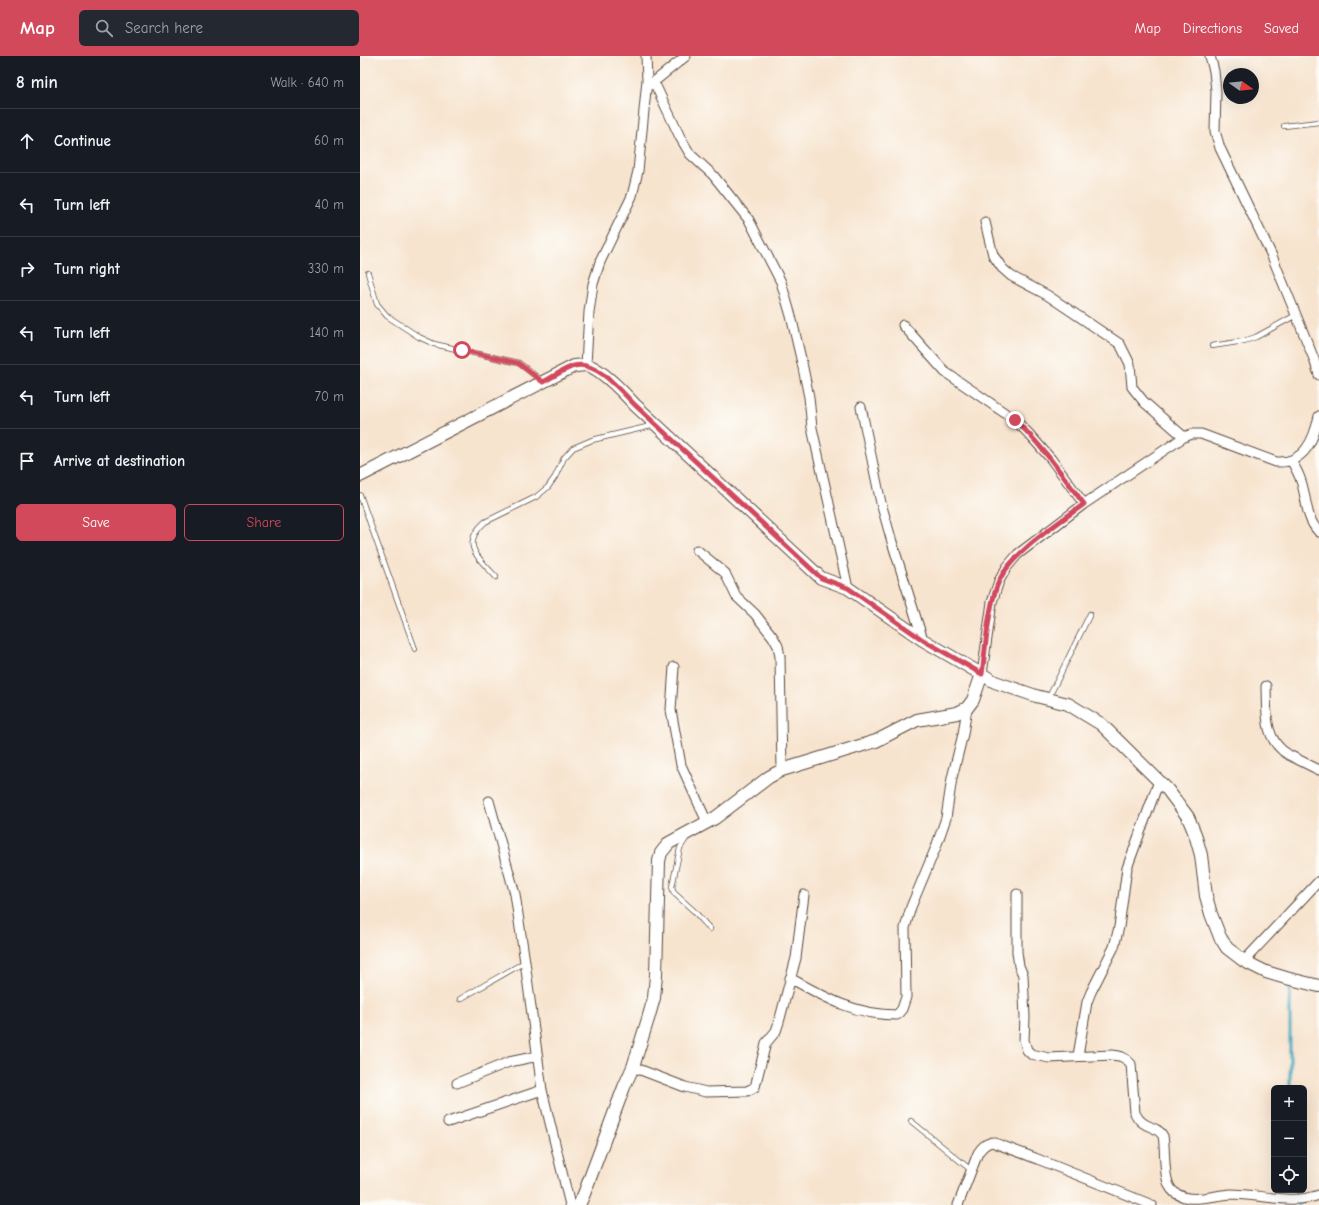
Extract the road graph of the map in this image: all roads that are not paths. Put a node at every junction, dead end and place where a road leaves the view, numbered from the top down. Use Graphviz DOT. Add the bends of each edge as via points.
graph roads {
  1 [pos="646,56"];
  2 [pos="686,56"];
  3 [pos="1210,56"];
  4 [pos="654,82"];
  5 [pos="646,89"];
  6 [pos="1319,122"];
  7 [pos="1284,126"];
  8 [pos="985,222"];
  9 [pos="368,273"];
  10 [pos="1296,315"];
  11 [pos="903,325"];
  12 [pos="1212,346"];
  13 [pos="586,365"];
  14 [pos="1319,375"];
  15 [pos="543,382"];
  16 [pos="861,407"];
  17 [pos="1319,416"];
  18 [pos="656,425"];
  19 [pos="1184,437"];
  20 [pos="1291,460"];
  21 [pos="360,476"];
  22 [pos="360,495"];
  23 [pos="1084,504"];
  24 [pos="1319,532"];
  25 [pos="697,550"];
  26 [pos="496,577"];
  27 [pos="848,588"];
  28 [pos="1090,614"];
  29 [pos="923,640"];
  30 [pos="415,650"];
  31 [pos="674,667"];
  32 [pos="982,674"];
  33 [pos="1266,686"];
  34 [pos="1048,699"];
  35 [pos="967,708"];
  36 [pos="782,770"];
  37 [pos="1319,770"];
  38 [pos="1159,781"];
  39 [pos="489,801"];
  40 [pos="707,822"];
  41 [pos="690,832"];
  42 [pos="1319,881"];
  43 [pos="1017,894"];
  44 [pos="804,895"];
  45 [pos="710,929"];
  46 [pos="1244,961"];
  47 [pos="526,962"];
  48 [pos="790,978"];
  49 [pos="1319,986"];
  50 [pos="460,998"];
  51 [pos="538,1056"];
  52 [pos="1078,1056"];
  53 [pos="633,1067"];
  54 [pos="457,1083"];
  55 [pos="542,1090"];
  56 [pos="911,1121"];
  57 [pos="448,1122"];
  58 [pos="971,1170"];
  59 [pos="1319,1195"];
  60 [pos="570,1205"];
  61 [pos="579,1205"];
  62 [pos="958,1205"];
  63 [pos="1152,1205"];
  1 -- 5 [label="street"];
  2 -- 4 [label="street"];
  3 -- 10 [label="street" via="1216,91 1215,131 1220,148 1272,256"];
  4 -- 5 [label="street"];
  4 -- 27 [label="street" via="690,154 713,175 749,220 781,282 809,397 812,428"];
  5 -- 13 [label="street" via="638,171 632,196 600,262 593,284 588,312"];
  6 -- 7 [label="lane"];
  8 -- 19 [label="street" via="993,255 1002,268 1120,344 1130,364 1132,387 1138,396"];
  9 -- 15 [label="lane" via="377,304 387,316 419,337 434,344 518,363"];
  10 -- 12 [label="lane" via="1256,337"];
  10 -- 14 [label="street"];
  11 -- 23 [label="street" via="945,372 1015,420 1030,434"];
  13 -- 15 [label="street" via="574,366"];
  13 -- 18 [label="street" via="610,380"];
  15 -- 21 [label="street"];
  16 -- 29 [label="street" via="883,509"];
  17 -- 20 [label="street" via="1316,432 1311,441 1304,452"];
  18 -- 26 [label="lane" via="592,440 573,448 564,458 548,487 536,497 485,522 472,543 474,552"];
  18 -- 27 [label="street" via="821,578"];
  19 -- 20 [label="street" via="1200,434 1276,462"];
  19 -- 23 [label="street"];
  20 -- 24 [label="street" via="1301,480 1313,525"];
  22 -- 30 [label="lane"];
  23 -- 32 [label="street" via="1018,554 999,580 992,602"];
  25 -- 36 [label="street" via="725,572 736,596 764,624 778,646"];
  27 -- 29 [label="street"];
  28 -- 34 [label="lane"];
  29 -- 32 [label="street"];
  31 -- 40 [label="street" via="671,710 682,765"];
  32 -- 34 [label="street" via="995,682"];
  32 -- 35 [label="street" via="973,700"];
  33 -- 37 [label="street" via="1271,738 1285,752"];
  34 -- 38 [label="street" via="1068,704 1101,724"];
  35 -- 36 [label="street" via="957,713 917,720 876,741"];
  35 -- 48 [label="street" via="946,818 911,908 906,928 906,997 902,1009 897,1015 870,1013 827,999"];
  36 -- 40 [label="street"];
  38 -- 46 [label="street" via="1188,817 1195,834 1201,854 1210,914 1220,937 1227,948"];
  38 -- 52 [label="street" via="1127,868 1114,947 1087,1002"];
  39 -- 47 [label="street" via="515,894"];
  40 -- 41 [label="street"];
  41 -- 45 [label="lane" via="680,848 672,887 674,893"];
  41 -- 53 [label="street" via="669,844 658,861 654,998"];
  42 -- 46 [label="street"];
  43 -- 52 [label="street" via="1017,952 1023,975 1024,1040 1027,1050 1031,1054 1044,1057"];
  44 -- 48 [label="street" via="799,942"];
  46 -- 49 [label="street" via="1266,972"];
  47 -- 50 [label="lane"];
  47 -- 51 [label="street"];
  48 -- 53 [label="street" via="776,1031 766,1043 755,1087 752,1090 706,1092"];
  51 -- 54 [label="street" via="509,1062"];
  51 -- 55 [label="street"];
  52 -- 59 [label="street" via="1121,1056 1131,1064 1135,1113 1143,1124 1161,1132 1163,1136 1167,1179 1174,1192 1187,1198 1232,1194 1291,1201"];
  53 -- 61 [label="street"];
  55 -- 57 [label="street"];
  55 -- 60 [label="street"];
  56 -- 58 [label="lane"];
  58 -- 62 [label="street"];
  58 -- 63 [label="street" via="982,1147 992,1142"];
}
